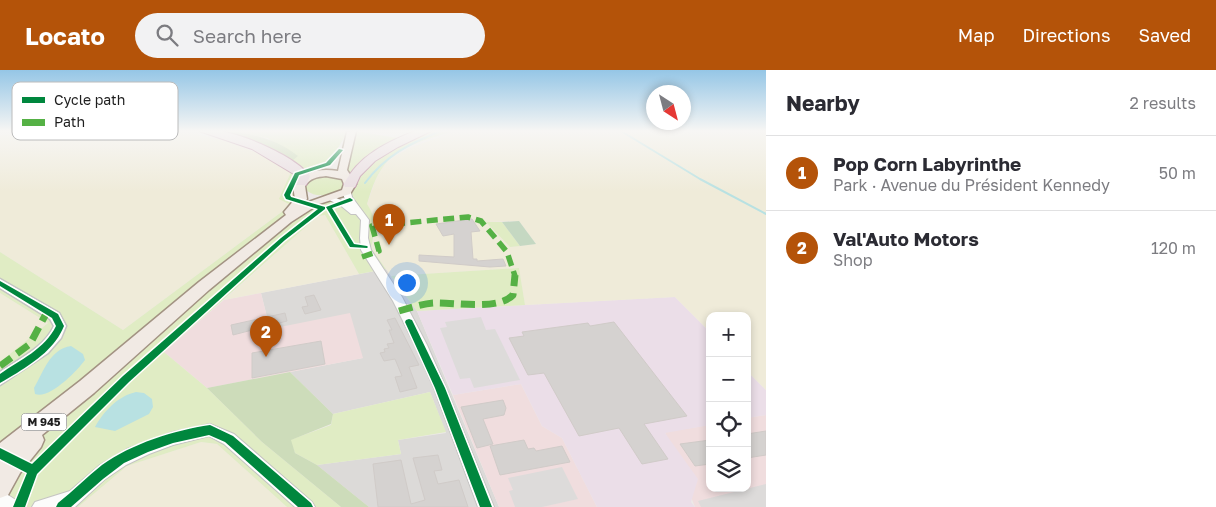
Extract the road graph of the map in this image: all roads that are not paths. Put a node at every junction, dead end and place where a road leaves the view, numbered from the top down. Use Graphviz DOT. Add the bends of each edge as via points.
graph roads {
  1 [pos="269,151"];
  2 [pos="341,151"];
  3 [pos="347,151"];
  4 [pos="383,151"];
  5 [pos="322,173"];
  6 [pos="347,184"];
  7 [pos="301,187"];
  8 [pos="327,198"];
  9 [pos="266,235"];
  10 [pos="0,283"];
  11 [pos="409,322"];
  12 [pos="0,378"];
  13 [pos="87,387"];
  14 [pos="0,456"];
  15 [pos="88,485"];
  16 [pos="0,487"];
  17 [pos="0,498"];
  18 [pos="14,507"];
  19 [pos="40,507"];
  20 [pos="62,507"];
  21 [pos="307,507"];
  22 [pos="486,507"];
  1 -- 7 [label="highway" via="304,176"];
  2 -- 5 [label="main road" via="332,167"];
  3 -- 6 [label="main road" via="342,169"];
  4 -- 6 [label="highway"];
  5 -- 6 [label="main road" via="333,173"];
  5 -- 7 [label="main road" via="312,176"];
  6 -- 8 [label="main road"];
  6 -- 11 [label="street" via="348,197 363,217 364,244 368,255 395,294"];
  7 -- 8 [label="main road" via="312,198"];
  7 -- 9 [label="main road, M 945" via="300,202"];
  8 -- 9 [label="main road, M 945" via="298,211"];
  8 -- 11 [label="street" via="343,203 356,214 361,254"];
  9 -- 13 [label="main road, M 945"];
  10 -- 12 [label="street" via="55,316 60,326 46,346"];
  11 -- 22 [label="street" via="440,388"];
  13 -- 14 [label="main road, M 945"];
  13 -- 16 [label="main road, M 945" via="21,454"];
  15 -- 19 [label="street"];
  15 -- 20 [label="street"];
  15 -- 21 [label="street" via="134,452 210,430 229,440"];
  17 -- 18 [label="street"];
}
